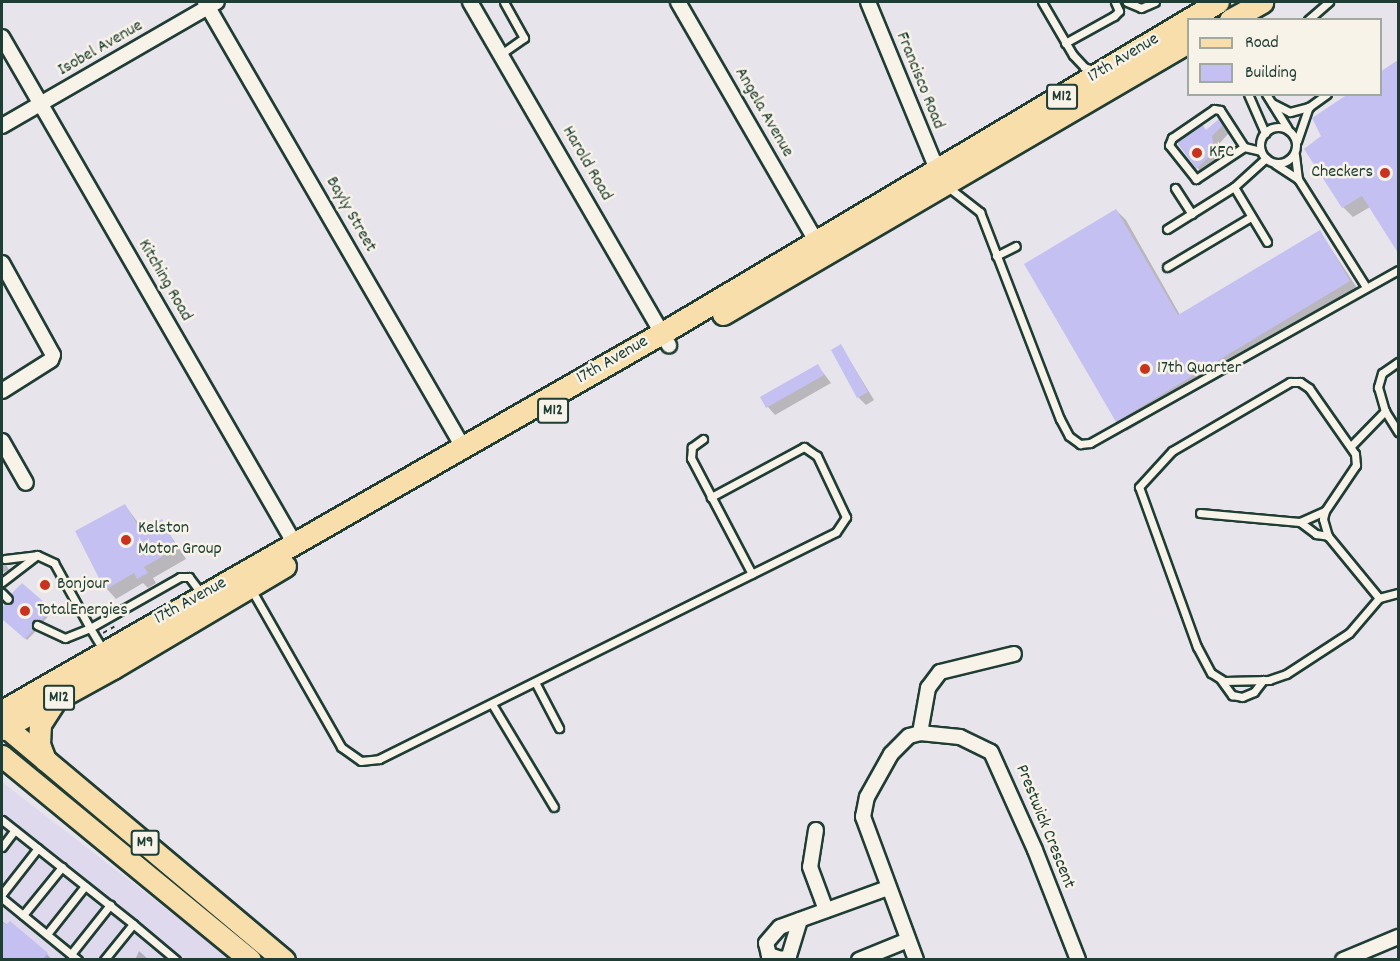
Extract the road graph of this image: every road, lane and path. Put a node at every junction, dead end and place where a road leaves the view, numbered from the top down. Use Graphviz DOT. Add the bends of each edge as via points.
graph roads {
  1 [pos="470,2"];
  2 [pos="504,2"];
  3 [pos="678,2"];
  4 [pos="868,2"];
  5 [pos="1042,2"];
  6 [pos="1115,2"];
  7 [pos="1127,2"];
  8 [pos="1155,2"];
  9 [pos="1262,2"];
  10 [pos="1276,2"];
  11 [pos="1329,2"];
  12 [pos="210,3"];
  13 [pos="1215,6"];
  14 [pos="1194,18"];
  15 [pos="1230,18"];
  16 [pos="1233,18"];
  17 [pos="1262,18"];
  18 [pos="1310,18"];
  19 [pos="1187,22"];
  20 [pos="2,37"];
  21 [pos="1065,43"];
  22 [pos="1184,48"];
  23 [pos="501,54"];
  24 [pos="1073,55"];
  25 [pos="1101,72"];
  26 [pos="1070,91"];
  27 [pos="1249,96"];
  28 [pos="1267,96"];
  29 [pos="1324,96"];
  30 [pos="1272,103"];
  31 [pos="40,104"];
  32 [pos="1309,107"];
  33 [pos="2,126"];
  34 [pos="1288,129"];
  35 [pos="1265,132"];
  36 [pos="1297,143"];
  37 [pos="1244,147"];
  38 [pos="1261,151"];
  39 [pos="1294,155"];
  40 [pos="1266,158"];
  41 [pos="1274,163"];
  42 [pos="942,179"];
  43 [pos="1298,179"];
  44 [pos="1234,187"];
  45 [pos="1175,188"];
  46 [pos="1192,214"];
  47 [pos="1251,217"];
  48 [pos="1167,229"];
  49 [pos="1267,242"];
  50 [pos="817,243"];
  51 [pos="1016,246"];
  52 [pos="996,256"];
  53 [pos="2,263"];
  54 [pos="1167,267"];
  55 [pos="1398,270"];
  56 [pos="1366,287"];
  57 [pos="666,338"];
  58 [pos="1398,362"];
  59 [pos="2,391"];
  60 [pos="1385,411"];
  61 [pos="1398,432"];
  62 [pos="703,440"];
  63 [pos="2,441"];
  64 [pos="1351,446"];
  65 [pos="463,447"];
  66 [pos="26,483"];
  67 [pos="711,497"];
  68 [pos="1325,511"];
  69 [pos="1200,513"];
  70 [pos="1299,522"];
  71 [pos="1328,536"];
  72 [pos="295,544"];
  73 [pos="37,555"];
  74 [pos="5,559"];
  75 [pos="752,573"];
  76 [pos="246,580"];
  77 [pos="2,582"];
  78 [pos="1398,594"];
  79 [pos="204,596"];
  80 [pos="1378,598"];
  81 [pos="37,625"];
  82 [pos="90,628"];
  83 [pos="1014,654"];
  84 [pos="108,659"];
  85 [pos="1221,680"];
  86 [pos="1263,680"];
  87 [pos="535,682"];
  88 [pos="58,698"];
  89 [pos="492,704"];
  90 [pos="3,722"];
  91 [pos="559,728"];
  92 [pos="920,733"];
  93 [pos="2,756"];
  94 [pos="45,760"];
  95 [pos="554,807"];
  96 [pos="2,820"];
  97 [pos="15,830"];
  98 [pos="816,830"];
  99 [pos="2,847"];
  100 [pos="38,848"];
  101 [pos="62,867"];
  102 [pos="86,886"];
  103 [pos="888,888"];
  104 [pos="2,896"];
  105 [pos="110,905"];
  106 [pos="826,910"];
  107 [pos="23,915"];
  108 [pos="800,920"];
  109 [pos="133,924"];
  110 [pos="46,934"];
  111 [pos="1398,937"];
  112 [pos="908,940"];
  113 [pos="71,954"];
  114 [pos="78,960"];
  115 [pos="104,960"];
  116 [pos="176,960"];
  117 [pos="250,960"];
  118 [pos="284,960"];
  119 [pos="859,960"];
  120 [pos="916,960"];
  121 [pos="1078,960"];
  122 [pos="1343,960"];
  1 -- 23 [label="street, Harold Road"];
  2 -- 23 [label="lane" via="524,38"];
  3 -- 50 [label="street, Angela Avenue"];
  4 -- 42 [label="street, Francisco Road"];
  5 -- 21 [label="lane"];
  6 -- 21 [label="lane" via="1119,11 1114,16"];
  7 -- 8 [label="lane" via="1141,8"];
  9 -- 16 [label="main road"];
  10 -- 17 [label="main road"];
  11 -- 18 [label="lane"];
  12 -- 31 [label="street, Isobel Avenue"];
  12 -- 65 [label="street, Bayly Street"];
  13 -- 14 [label="main road, 17th Avenue / M12"];
  13 -- 15 [label="street"];
  19 -- 25 [label="main road, 17th Avenue / M12"];
  20 -- 31 [label="street, Kitching Road"];
  21 -- 24 [label="lane"];
  22 -- 42 [label="main road, M12"];
  23 -- 57 [label="street, Harold Road"];
  24 -- 25 [label="lane" via="1084,66"];
  24 -- 26 [label="lane" via="1077,72"];
  25 -- 26 [label="main road, 17th Avenue / M12"];
  26 -- 42 [label="main road, 17th Avenue / M12"];
  27 -- 35 [label="lane"];
  28 -- 30 [label="lane"];
  29 -- 32 [label="lane"];
  30 -- 32 [label="lane" via="1290,112"];
  30 -- 34 [label="lane"];
  31 -- 33 [label="street, Isobel Avenue"];
  31 -- 72 [label="street, Kitching Road"];
  32 -- 36 [label="lane"];
  34 -- 35 [label="lane" via="1276,127"];
  34 -- 36 [label="lane"];
  35 -- 38 [label="lane"];
  36 -- 39 [label="lane"];
  37 -- 37 [label="lane" via="1220,110 1212,109 1169,141 1191,177 1203,177"];
  37 -- 38 [label="lane"];
  38 -- 40 [label="lane"];
  39 -- 41 [label="lane" via="1284,163"];
  39 -- 43 [label="lane"];
  40 -- 41 [label="lane"];
  40 -- 44 [label="lane"];
  41 -- 43 [label="lane"];
  42 -- 50 [label="main road, 17th Avenue / M12"];
  42 -- 52 [label="lane" via="975,205"];
  42 -- 57 [label="main road, 17th Avenue / M12" via="919,201"];
  43 -- 56 [label="lane"];
  44 -- 46 [label="lane"];
  44 -- 47 [label="lane"];
  45 -- 46 [label="lane"];
  46 -- 48 [label="lane"];
  47 -- 49 [label="lane"];
  47 -- 54 [label="lane"];
  50 -- 57 [label="main road, 17th Avenue / M12"];
  51 -- 52 [label="lane"];
  52 -- 56 [label="lane" via="1060,419 1069,436 1080,444 1090,443"];
  53 -- 59 [label="street" via="53,355"];
  55 -- 56 [label="lane"];
  57 -- 65 [label="main road, 17th Avenue / M12"];
  57 -- 76 [label="main road, 17th Avenue / M12"];
  58 -- 60 [label="lane" via="1379,379"];
  60 -- 61 [label="lane"];
  60 -- 64 [label="lane"];
  62 -- 67 [label="lane" via="690,453"];
  63 -- 66 [label="street"];
  64 -- 68 [label="lane" via="1356,465"];
  64 -- 85 [label="lane" via="1309,388 1295,381 1172,451 1142,482 1139,495 1197,647 1211,673"];
  65 -- 72 [label="main road, 17th Avenue / M12"];
  67 -- 75 [label="lane"];
  67 -- 75 [label="lane" via="804,447 817,456 846,509 844,523 836,532"];
  68 -- 70 [label="lane"];
  68 -- 71 [label="lane"];
  69 -- 70 [label="lane"];
  70 -- 71 [label="lane" via="1316,534"];
  71 -- 80 [label="lane"];
  72 -- 76 [label="main road, 17th Avenue / M12"];
  73 -- 74 [label="lane"];
  73 -- 77 [label="lane"];
  73 -- 82 [label="lane" via="59,569"];
  75 -- 87 [label="lane"];
  76 -- 79 [label="main road, 17th Avenue / M12"];
  76 -- 84 [label="main road, 17th Avenue / M12"];
  76 -- 89 [label="lane" via="336,739 352,757 366,761 386,756"];
  78 -- 80 [label="lane"];
  79 -- 82 [label="lane" via="195,583 180,577"];
  79 -- 84 [label="main road, 17th Avenue / M12"];
  80 -- 86 [label="lane" via="1343,638 1286,674"];
  81 -- 82 [label="lane" via="66,638"];
  82 -- 84 [label="lane"];
  83 -- 92 [label="street" via="940,672 928,688"];
  84 -- 88 [label="main road, 17th Avenue / M12"];
  84 -- 90 [label="main road, 17th Avenue / M12"];
  85 -- 86 [label="lane"];
  85 -- 86 [label="lane" via="1232,694 1242,698 1254,692"];
  87 -- 89 [label="lane"];
  87 -- 91 [label="lane"];
  88 -- 90 [label="main road, 17th Avenue / M12"];
  88 -- 94 [label="main road" via="40,724 39,744"];
  89 -- 95 [label="lane"];
  90 -- 94 [label="main road, M9"];
  92 -- 103 [label="street" via="909,736 891,754 864,807 865,829"];
  92 -- 121 [label="street, Prestwick Crescent" via="960,737 991,753"];
  93 -- 117 [label="main road, M9"];
  94 -- 118 [label="main road, M9"];
  96 -- 97 [label="lane"];
  97 -- 99 [label="lane"];
  97 -- 100 [label="lane"];
  98 -- 106 [label="street" via="810,867"];
  100 -- 101 [label="lane"];
  100 -- 104 [label="lane"];
  101 -- 102 [label="lane"];
  101 -- 107 [label="lane"];
  102 -- 105 [label="lane"];
  102 -- 110 [label="lane"];
  103 -- 106 [label="street"];
  103 -- 112 [label="street"];
  104 -- 107 [label="lane"];
  105 -- 109 [label="lane"];
  105 -- 113 [label="lane"];
  106 -- 108 [label="street"];
  107 -- 110 [label="lane"];
  109 -- 115 [label="lane"];
  109 -- 116 [label="lane"];
  110 -- 113 [label="lane"];
  111 -- 122 [label="street"];
  112 -- 119 [label="street"];
  112 -- 120 [label="street"];
  113 -- 114 [label="lane"];
}
